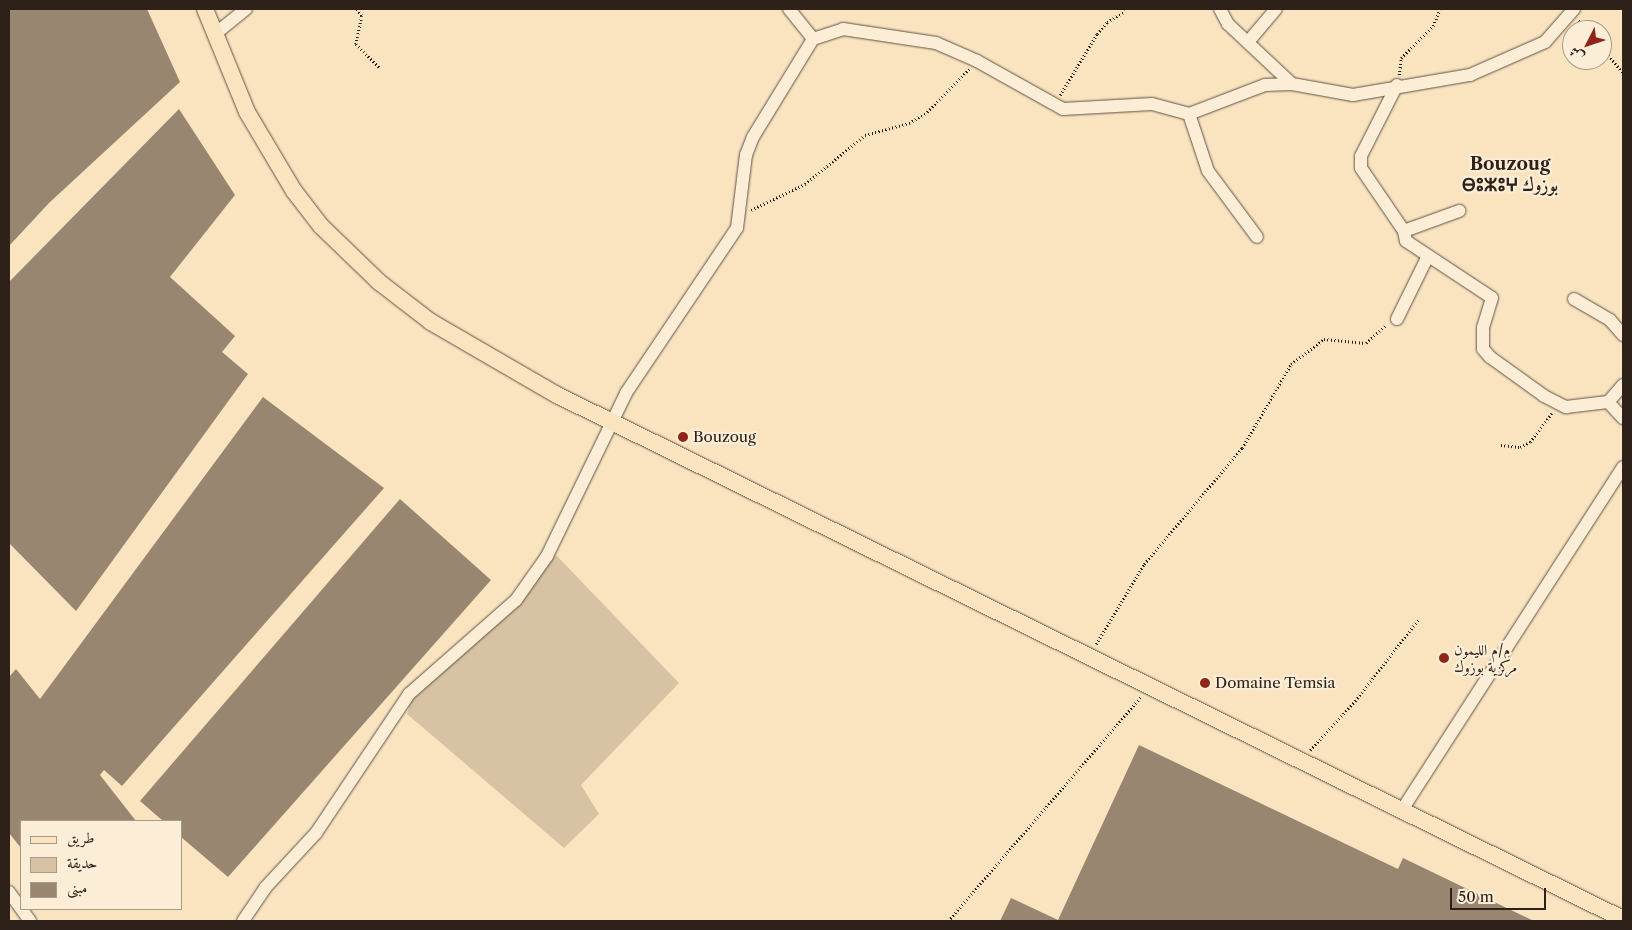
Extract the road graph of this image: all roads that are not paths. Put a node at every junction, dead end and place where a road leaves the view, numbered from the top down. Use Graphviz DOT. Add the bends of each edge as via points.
graph roads {
  1 [pos="206,9"];
  2 [pos="246,9"];
  3 [pos="789,9"];
  4 [pos="1220,9"];
  5 [pos="1276,9"];
  6 [pos="1574,9"];
  7 [pos="214,34"];
  8 [pos="813,39"];
  9 [pos="1248,42"];
  10 [pos="1292,84"];
  11 [pos="1397,85"];
  12 [pos="1189,114"];
  13 [pos="1459,211"];
  14 [pos="1404,231"];
  15 [pos="1257,237"];
  16 [pos="1428,256"];
  17 [pos="1574,299"];
  18 [pos="1397,319"];
  19 [pos="1623,334"];
  20 [pos="1623,385"];
  21 [pos="1608,402"];
  22 [pos="1623,418"];
  23 [pos="612,422"];
  24 [pos="1623,467"];
  25 [pos="1402,810"];
  26 [pos="9,892"];
  27 [pos="20,907"];
  28 [pos="22,910"];
  29 [pos="1623,919"];
  30 [pos="30,921"];
  31 [pos="243,921"];
  1 -- 7 [label="main road"];
  2 -- 7 [label="street"];
  3 -- 8 [label="street"];
  4 -- 9 [label="street" via="1224,19"];
  5 -- 9 [label="street"];
  6 -- 11 [label="street" via="1545,42 1494,65 1444,82"];
  7 -- 23 [label="main road" via="247,112 294,191 320,226 379,282 431,322 529,381"];
  8 -- 12 [label="street" via="843,29 936,43 977,61 1054,105 1081,110 1152,104"];
  8 -- 23 [label="street" via="753,137 746,155 741,216 737,228 659,339"];
  9 -- 10 [label="street"];
  10 -- 11 [label="street" via="1353,95"];
  10 -- 12 [label="street" via="1246,90"];
  11 -- 14 [label="street" via="1360,164"];
  12 -- 15 [label="street" via="1208,171"];
  13 -- 14 [label="street"];
  14 -- 16 [label="street" via="1406,241"];
  16 -- 18 [label="street"];
  16 -- 21 [label="street" via="1492,298 1482,333 1483,349 1490,357 1559,404 1574,409"];
  17 -- 19 [label="street" via="1610,320"];
  20 -- 21 [label="street"];
  21 -- 22 [label="street"];
  23 -- 25 [label="main road"];
  23 -- 31 [label="street" via="547,556 520,595 408,694 316,832 265,888"];
  24 -- 25 [label="street"];
  25 -- 29 [label="main road"];
  26 -- 27 [label="street"];
  28 -- 30 [label="street"];
}
